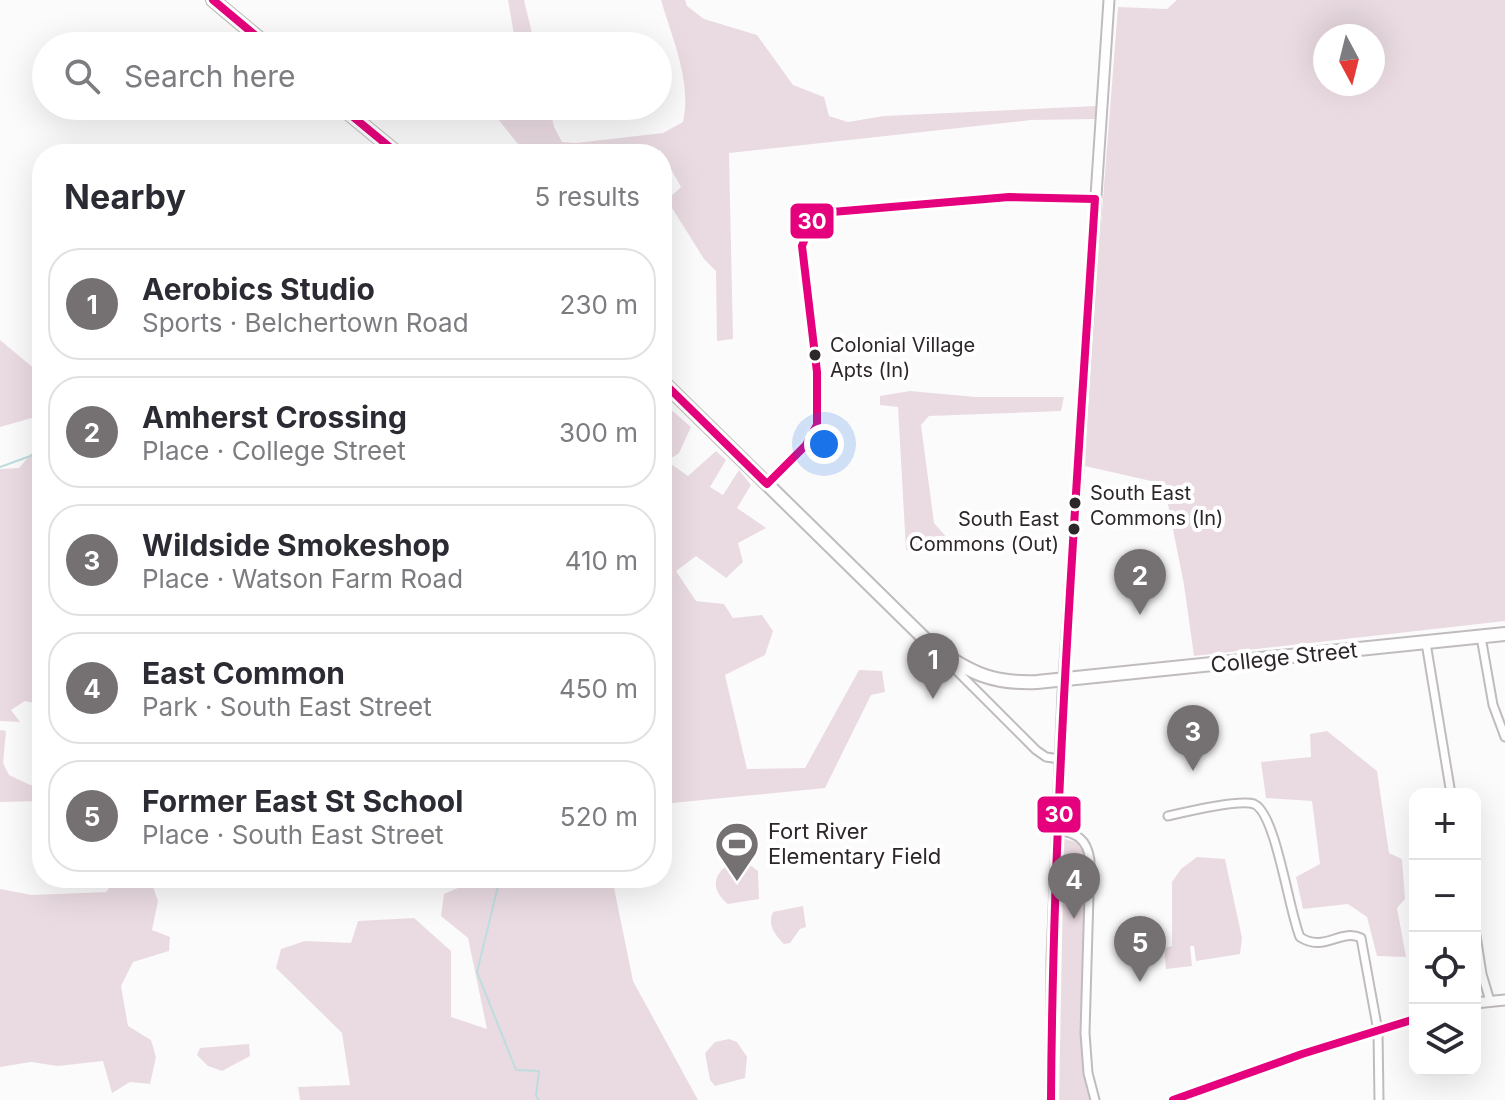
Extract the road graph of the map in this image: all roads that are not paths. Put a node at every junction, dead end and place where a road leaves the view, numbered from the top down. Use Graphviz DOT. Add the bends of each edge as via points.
graph roads {
  1 [pos="213,0"];
  2 [pos="1109,0"];
  3 [pos="251,32"];
  4 [pos="357,120"];
  5 [pos="386,144"];
  6 [pos="672,391"];
  7 [pos="1505,634"];
  8 [pos="1481,637"];
  9 [pos="1426,643"];
  10 [pos="934,648"];
  11 [pos="1064,679"];
  12 [pos="1505,737"];
  13 [pos="1060,759"];
  14 [pos="1450,788"];
  15 [pos="1168,816"];
  16 [pos="1057,830"];
  17 [pos="1475,932"];
  18 [pos="1505,1000"];
  19 [pos="1490,1001"];
  20 [pos="1481,1002"];
  21 [pos="1409,1021"];
  22 [pos="1378,1031"];
  23 [pos="1051,1100"];
  24 [pos="1095,1100"];
  25 [pos="1173,1100"];
  26 [pos="1379,1100"];
  1 -- 3 [label="highway"];
  2 -- 11 [label="main road"];
  4 -- 5 [label="highway"];
  6 -- 10 [label="highway, College Street"];
  7 -- 8 [label="highway, College Street"];
  8 -- 9 [label="highway, College Street"];
  8 -- 12 [label="street"];
  9 -- 11 [label="highway, College Street"];
  9 -- 14 [label="street"];
  10 -- 11 [label="highway, College Street" via="967,671 992,680"];
  10 -- 13 [label="street" via="1029,744 1046,757"];
  11 -- 13 [label="main road"];
  13 -- 16 [label="main road"];
  15 -- 22 [label="street" via="1246,803 1260,808 1270,826 1300,937 1314,944 1351,935 1361,938"];
  16 -- 23 [label="main road"];
  16 -- 24 [label="street" via="1082,838 1090,860 1085,1033"];
  17 -- 19 [label="street"];
  18 -- 19 [label="main road"];
  19 -- 20 [label="main road"];
  21 -- 22 [label="main road"];
  22 -- 25 [label="main road"];
  22 -- 26 [label="street"];
}
